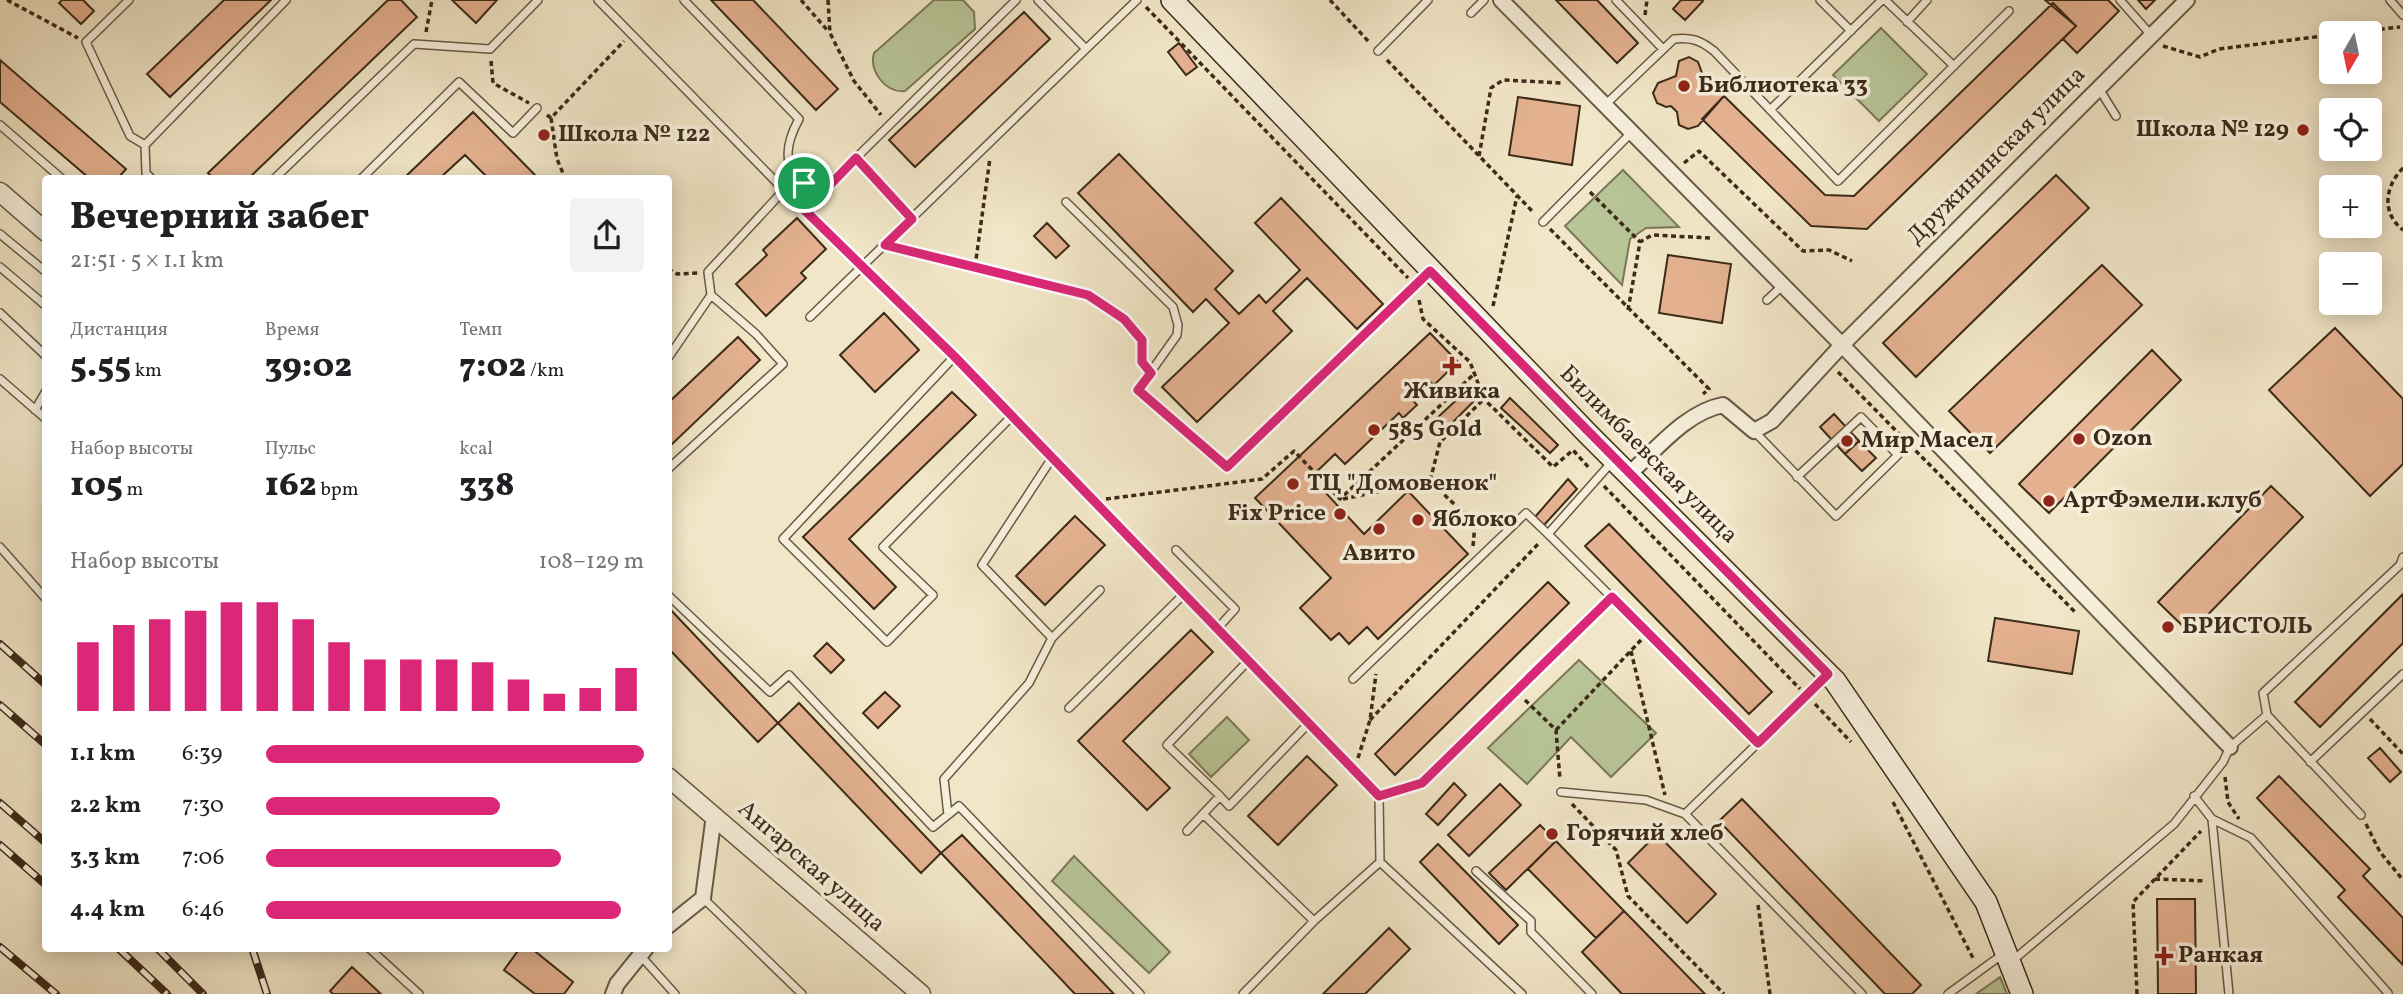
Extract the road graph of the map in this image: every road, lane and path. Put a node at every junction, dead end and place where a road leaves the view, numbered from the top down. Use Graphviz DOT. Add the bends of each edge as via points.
graph roads {
  1 [pos="7,0"];
  2 [pos="129,0"];
  3 [pos="286,0"];
  4 [pos="432,0"];
  5 [pos="538,0"];
  6 [pos="598,0"];
  7 [pos="684,0"];
  8 [pos="801,0"];
  9 [pos="828,0"];
  10 [pos="1016,0"];
  11 [pos="1038,0"];
  12 [pos="1138,0"];
  13 [pos="1172,0"];
  14 [pos="1330,0"];
  15 [pos="1428,0"];
  16 [pos="1484,0"];
  17 [pos="1501,0"];
  18 [pos="1616,0"];
  19 [pos="1820,0"];
  20 [pos="1883,0"];
  21 [pos="1927,0"];
  22 [pos="2120,0"];
  23 [pos="2187,0"];
  24 [pos="2390,0"];
  25 [pos="2009,12"];
  26 [pos="1471,13"];
  27 [pos="2403,15"];
  28 [pos="1907,22"];
  29 [pos="2403,26"];
  30 [pos="2382,29"];
  31 [pos="1851,31"];
  32 [pos="830,33"];
  33 [pos="631,35"];
  34 [pos="2151,35"];
  35 [pos="2319,36"];
  36 [pos="86,43"];
  37 [pos="424,45"];
  38 [pos="489,49"];
  39 [pos="1086,49"];
  40 [pos="1663,49"];
  41 [pos="1378,51"];
  42 [pos="1954,66"];
  43 [pos="1562,83"];
  44 [pos="2098,86"];
  45 [pos="1605,106"];
  46 [pos="537,108"];
  47 [pos="1770,110"];
  48 [pos="2116,116"];
  49 [pos="551,118"];
  50 [pos="0,125"];
  51 [pos="889,125"];
  52 [pos="1631,133"];
  53 [pos="992,141"];
  54 [pos="145,145"];
  55 [pos="1479,156"];
  56 [pos="856,158"];
  57 [pos="1683,165"];
  58 [pos="2403,168"];
  59 [pos="58,175"];
  60 [pos="148,175"];
  61 [pos="278,175"];
  62 [pos="365,175"];
  63 [pos="564,175"];
  64 [pos="804,183"];
  65 [pos="1582,183"];
  66 [pos="784,190"];
  67 [pos="0,192"];
  68 [pos="1517,196"];
  69 [pos="1066,202"];
  70 [pos="912,219"];
  71 [pos="1543,222"];
  72 [pos="42,229"];
  73 [pos="2403,230"];
  74 [pos="0,234"];
  75 [pos="1711,238"];
  76 [pos="1640,242"];
  77 [pos="885,245"];
  78 [pos="1852,261"];
  79 [pos="862,265"];
  80 [pos="0,267"];
  81 [pos="975,267"];
  82 [pos="42,269"];
  83 [pos="672,271"];
  84 [pos="708,272"];
  85 [pos="1423,278"];
  86 [pos="1782,287"];
  87 [pos="711,295"];
  88 [pos="1767,300"];
  89 [pos="42,303"];
  90 [pos="1628,310"];
  91 [pos="0,313"];
  92 [pos="1501,315"];
  93 [pos="810,317"];
  94 [pos="1842,345"];
  95 [pos="42,352"];
  96 [pos="672,352"];
  97 [pos="954,356"];
  98 [pos="1829,359"];
  99 [pos="1151,373"];
  100 [pos="1475,373"];
  101 [pos="0,379"];
  102 [pos="1699,397"];
  103 [pos="42,398"];
  104 [pos="1485,399"];
  105 [pos="35,410"];
  106 [pos="42,416"];
  107 [pos="1012,416"];
  108 [pos="1754,430"];
  109 [pos="1616,434"];
  110 [pos="1644,447"];
  111 [pos="1052,458"];
  112 [pos="672,465"];
  113 [pos="1621,467"];
  114 [pos="1797,477"];
  115 [pos="1597,478"];
  116 [pos="1430,481"];
  117 [pos="1340,499"];
  118 [pos="1094,501"];
  119 [pos="1548,534"];
  120 [pos="0,547"];
  121 [pos="1176,550"];
  122 [pos="2402,564"];
  123 [pos="1472,565"];
  124 [pos="1100,590"];
  125 [pos="42,594"];
  126 [pos="1184,594"];
  127 [pos="1612,597"];
  128 [pos="672,599"];
  129 [pos="2079,616"];
  130 [pos="1217,629"];
  131 [pos="1648,633"];
  132 [pos="1052,638"];
  133 [pos="1631,651"];
  134 [pos="1379,653"];
  135 [pos="1248,661"];
  136 [pos="1828,674"];
  137 [pos="2403,674"];
  138 [pos="1353,679"];
  139 [pos="1516,691"];
  140 [pos="1807,696"];
  141 [pos="1069,708"];
  142 [pos="2363,712"];
  143 [pos="2267,715"];
  144 [pos="1370,720"];
  145 [pos="1309,723"];
  146 [pos="1556,730"];
  147 [pos="1758,743"];
  148 [pos="1854,745"];
  149 [pos="2230,747"];
  150 [pos="2403,754"];
  151 [pos="2223,762"];
  152 [pos="2310,762"];
  153 [pos="1354,770"];
  154 [pos="672,780"];
  155 [pos="1561,793"];
  156 [pos="1220,796"];
  157 [pos="1379,796"];
  158 [pos="2194,796"];
  159 [pos="1892,801"];
  160 [pos="1668,808"];
  161 [pos="1203,814"];
  162 [pos="1685,814"];
  163 [pos="714,815"];
  164 [pos="948,815"];
  165 [pos="2361,815"];
  166 [pos="2212,819"];
  167 [pos="1187,831"];
  168 [pos="2251,838"];
  169 [pos="1380,862"];
  170 [pos="1476,871"];
  171 [pos="2155,879"];
  172 [pos="2403,880"];
  173 [pos="1755,885"];
  174 [pos="2210,886"];
  175 [pos="703,898"];
  176 [pos="1314,921"];
  177 [pos="672,923"];
  178 [pos="373,952"];
  179 [pos="643,952"];
  180 [pos="2009,957"];
  181 [pos="1980,972"];
  182 [pos="1953,993"];
  183 [pos="2388,993"];
  184 [pos="419,994"];
  185 [pos="613,994"];
  186 [pos="675,994"];
  187 [pos="802,994"];
  188 [pos="920,994"];
  189 [pos="1140,994"];
  190 [pos="1243,994"];
  191 [pos="1521,994"];
  192 [pos="1592,994"];
  193 [pos="1724,994"];
  194 [pos="1770,994"];
  195 [pos="1862,994"];
  196 [pos="2022,994"];
  197 [pos="2137,994"];
  198 [pos="2229,994"];
  1 -- 36 [label="path"];
  2 -- 36 [label="lane"];
  3 -- 54 [label="lane"];
  4 -- 37 [label="path"];
  5 -- 38 [label="lane"];
  6 -- 33 [label="lane"];
  7 -- 64 [label="lane" via="799,119 787,152 791,169"];
  8 -- 32 [label="path"];
  9 -- 32 [label="path"];
  10 -- 51 [label="lane"];
  11 -- 39 [label="lane"];
  12 -- 39 [label="lane"];
  12 -- 85 [label="path"];
  13 -- 85 [label="main road, Билимбаевская улица"];
  14 -- 41 [label="path"];
  15 -- 41 [label="lane"];
  16 -- 26 [label="lane"];
  17 -- 45 [label="street"];
  18 -- 40 [label="lane"];
  19 -- 31 [label="lane"];
  20 -- 28 [label="lane"];
  20 -- 31 [label="lane"];
  21 -- 28 [label="lane"];
  22 -- 34 [label="lane"];
  23 -- 34 [label="street, Дружининская улица"];
  24 -- 27 [label="lane"];
  25 -- 42 [label="lane"];
  28 -- 42 [label="lane"];
  29 -- 30 [label="path"];
  31 -- 47 [label="lane"];
  32 -- 51 [label="path" via="854,81"];
  33 -- 49 [label="path"];
  33 -- 66 [label="lane"];
  34 -- 35 [label="path" via="2166,48 2200,57 2219,49"];
  34 -- 44 [label="street, Дружининская улица"];
  36 -- 54 [label="lane" via="130,136"];
  37 -- 38 [label="lane"];
  37 -- 61 [label="lane" via="414,44"];
  38 -- 46 [label="path" via="493,83"];
  39 -- 53 [label="lane"];
  40 -- 45 [label="lane"];
  40 -- 47 [label="lane" via="1674,38 1701,41"];
  41 -- 55 [label="path"];
  42 -- 47 [label="lane" via="1838,181"];
  43 -- 55 [label="path" via="1503,80 1491,88"];
  44 -- 48 [label="lane"];
  44 -- 94 [label="street, Дружининская улица"];
  45 -- 52 [label="street"];
  46 -- 49 [label="path"];
  46 -- 62 [label="lane" via="513,133 459,82"];
  49 -- 63 [label="path" via="556,159"];
  50 -- 59 [label="lane"];
  51 -- 56 [label="lane"];
  52 -- 65 [label="lane"];
  52 -- 86 [label="street"];
  53 -- 70 [label="lane"];
  53 -- 81 [label="path"];
  54 -- 60 [label="lane"];
  55 -- 68 [label="path"];
  56 -- 64 [label="lane" via="829,186"];
  56 -- 70 [label="lane"];
  57 -- 78 [label="path" via="1699,151 1803,251 1829,250"];
  58 -- 73 [label="path" via="2392,181 2387,199 2391,217"];
  64 -- 66 [label="lane"];
  65 -- 71 [label="lane"];
  65 -- 76 [label="path"];
  66 -- 79 [label="lane"];
  66 -- 84 [label="lane"];
  67 -- 72 [label="street"];
  68 -- 71 [label="path"];
  68 -- 92 [label="path" via="1492,305"];
  69 -- 99 [label="lane" via="1172,307 1177,335"];
  70 -- 77 [label="lane"];
  71 -- 90 [label="path"];
  74 -- 82 [label="lane"];
  75 -- 76 [label="path" via="1652,235"];
  76 -- 90 [label="path"];
  77 -- 79 [label="lane"];
  77 -- 81 [label="path"];
  79 -- 93 [label="lane"];
  79 -- 97 [label="lane"];
  80 -- 89 [label="lane"];
  81 -- 99 [label="path" via="1088,295 1110,308 1142,340 1142,362"];
  83 -- 84 [label="path"];
  84 -- 87 [label="lane"];
  85 -- 99 [label="lane" via="1227,467 1138,390"];
  85 -- 100 [label="path" via="1423,319 1471,362"];
  85 -- 113 [label="main road, Билимбаевская улица"];
  86 -- 88 [label="lane"];
  86 -- 94 [label="street"];
  87 -- 96 [label="lane"];
  87 -- 112 [label="lane" via="783,364"];
  90 -- 102 [label="path" via="1709,389"];
  91 -- 95 [label="lane"];
  94 -- 98 [label="street, Дружининская улица"];
  94 -- 149 [label="street"];
  97 -- 107 [label="lane"];
  97 -- 107 [label="lane" via="783,539 887,642 933,595 883,547"];
  98 -- 108 [label="street, Дружининская улица" via="1772,421"];
  98 -- 129 [label="path"];
  100 -- 104 [label="path"];
  100 -- 117 [label="path"];
  101 -- 105 [label="lane"];
  103 -- 105 [label="lane"];
  104 -- 115 [label="path" via="1553,467 1573,450"];
  104 -- 116 [label="path" via="1440,442"];
  105 -- 106 [label="lane"];
  107 -- 111 [label="lane"];
  108 -- 113 [label="street" via="1723,405 1708,408"];
  108 -- 114 [label="lane"];
  109 -- 110 [label="path"];
  111 -- 118 [label="lane"];
  111 -- 132 [label="lane" via="982,565"];
  113 -- 115 [label="lane"];
  113 -- 136 [label="main road, Билимбаевская улица"];
  114 -- 114 [label="lane" via="1836,516 1898,454 1861,417"];
  115 -- 119 [label="lane"];
  115 -- 140 [label="path"];
  116 -- 117 [label="path"];
  116 -- 123 [label="path" via="1475,524"];
  117 -- 118 [label="path" via="1294,451 1262,480"];
  118 -- 126 [label="lane"];
  119 -- 123 [label="lane" via="1526,513"];
  119 -- 127 [label="lane"];
  119 -- 144 [label="path"];
  120 -- 125 [label="lane"];
  121 -- 130 [label="lane" via="1235,609"];
  122 -- 143 [label="lane" via="2263,692"];
  123 -- 134 [label="lane"];
  124 -- 132 [label="lane"];
  126 -- 130 [label="lane"];
  126 -- 141 [label="lane"];
  127 -- 131 [label="lane"];
  127 -- 139 [label="lane"];
  128 -- 164 [label="lane" via="770,692 789,675 933,827"];
  130 -- 135 [label="lane"];
  131 -- 133 [label="path"];
  131 -- 147 [label="lane"];
  132 -- 164 [label="lane" via="1029,683 944,779"];
  133 -- 146 [label="path"];
  133 -- 160 [label="path"];
  134 -- 138 [label="lane"];
  134 -- 144 [label="path"];
  135 -- 145 [label="lane"];
  135 -- 156 [label="lane" via="1167,745"];
  136 -- 140 [label="lane"];
  136 -- 180 [label="main road, Билимбаевская улица" via="1949,844 1986,902"];
  137 -- 142 [label="lane"];
  139 -- 146 [label="path"];
  139 -- 157 [label="lane" via="1422,783"];
  140 -- 147 [label="lane"];
  140 -- 148 [label="path"];
  142 -- 150 [label="path"];
  142 -- 152 [label="lane"];
  143 -- 149 [label="lane"];
  143 -- 152 [label="lane"];
  144 -- 153 [label="path"];
  145 -- 153 [label="lane"];
  145 -- 156 [label="lane" via="1229,806"];
  146 -- 155 [label="path"];
  147 -- 162 [label="lane"];
  149 -- 151 [label="lane"];
  151 -- 158 [label="lane"];
  151 -- 168 [label="path" via="2228,802"];
  152 -- 165 [label="lane"];
  153 -- 157 [label="lane"];
  154 -- 163 [label="street, Ангарская улица"];
  155 -- 160 [label="lane" via="1646,800"];
  155 -- 193 [label="path" via="1616,850 1628,896"];
  156 -- 161 [label="lane"];
  157 -- 169 [label="lane"];
  158 -- 166 [label="lane"];
  158 -- 180 [label="lane" via="2174,824"];
  159 -- 181 [label="path"];
  160 -- 162 [label="lane"];
  161 -- 167 [label="lane"];
  161 -- 176 [label="lane"];
  162 -- 173 [label="lane"];
  163 -- 175 [label="street"];
  163 -- 188 [label="street, Ангарская улица"];
  164 -- 189 [label="lane" via="959,806"];
  165 -- 172 [label="path" via="2380,852"];
  166 -- 168 [label="lane"];
  166 -- 171 [label="path"];
  166 -- 198 [label="lane"];
  168 -- 183 [label="lane"];
  169 -- 176 [label="lane"];
  169 -- 191 [label="lane"];
  170 -- 192 [label="lane" via="1531,921 1531,932"];
  171 -- 174 [label="path" via="2207,881"];
  171 -- 197 [label="path" via="2133,902"];
  173 -- 194 [label="path"];
  173 -- 195 [label="lane"];
  175 -- 177 [label="street"];
  175 -- 187 [label="lane"];
  176 -- 190 [label="lane"];
  178 -- 184 [label="lane"];
  179 -- 185 [label="street"];
  179 -- 186 [label="lane"];
  180 -- 181 [label="lane"];
  180 -- 196 [label="main road, Билимбаевская улица"];
  181 -- 182 [label="lane"];
}
